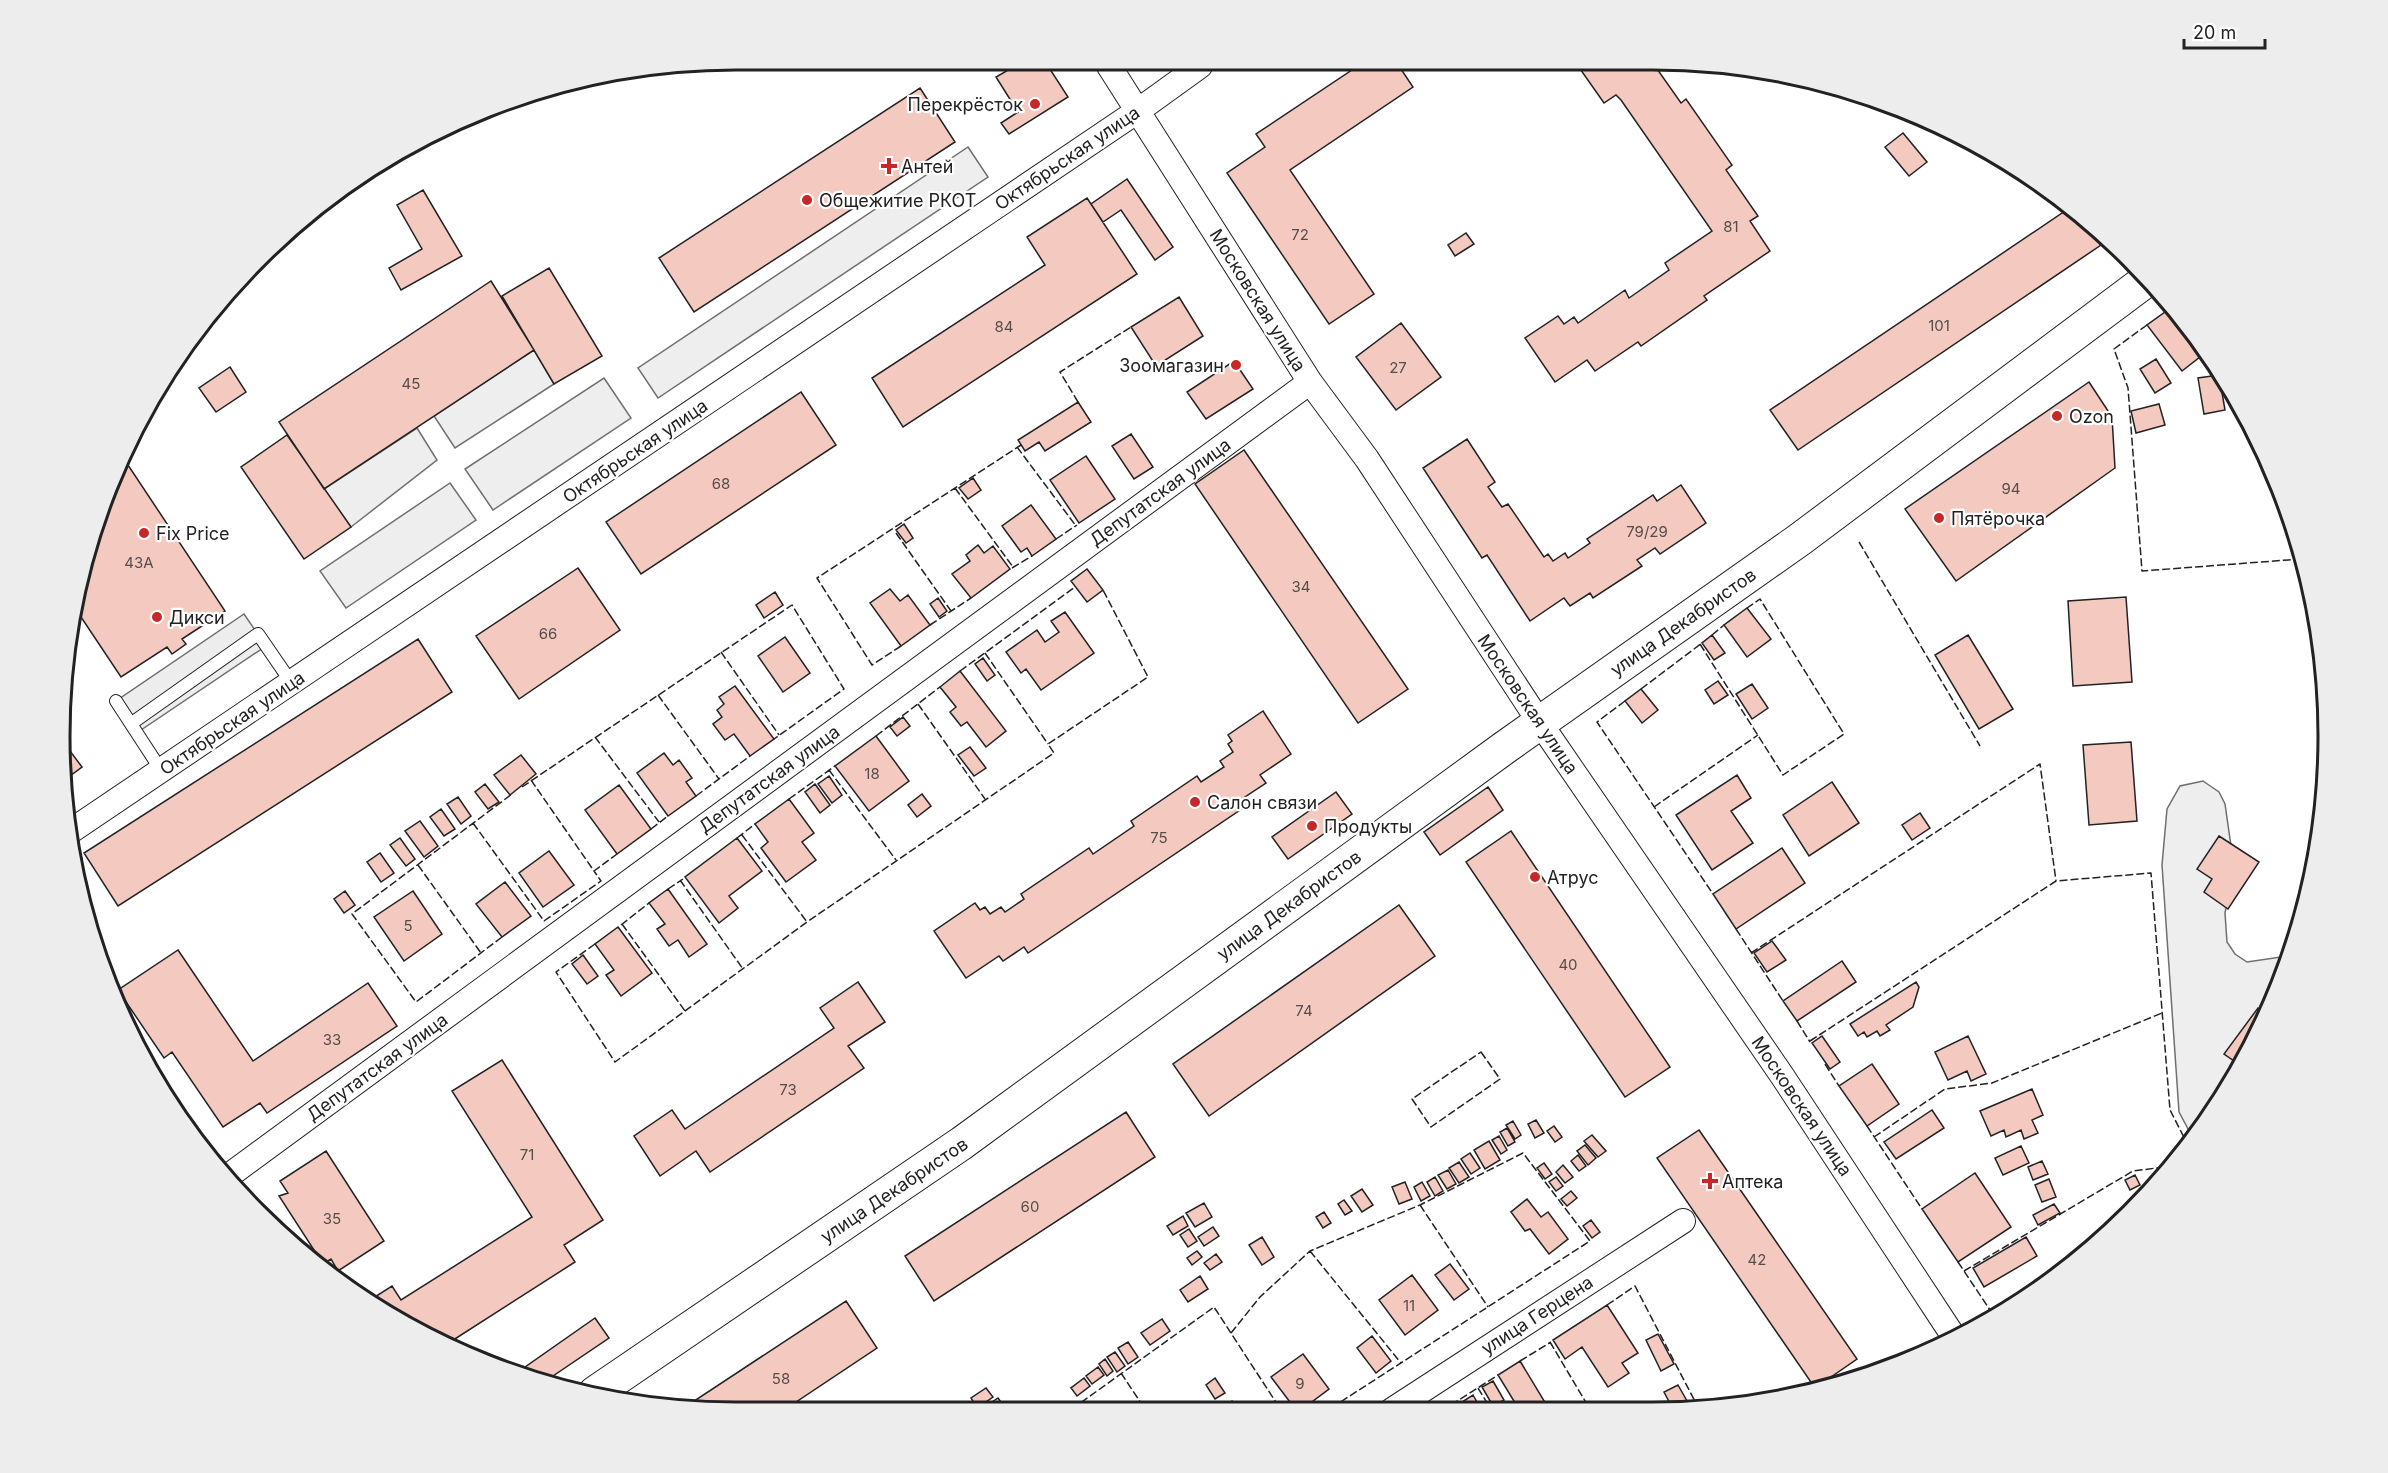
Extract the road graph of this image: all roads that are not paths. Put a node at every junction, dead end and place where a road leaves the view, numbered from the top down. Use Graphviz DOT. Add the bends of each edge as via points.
graph roads {
  1 [pos="1112,70"];
  2 [pos="1194,70"];
  3 [pos="1139,110"];
  4 [pos="2140,285"];
  5 [pos="1310,382"];
  6 [pos="291,682"];
  7 [pos="116,701"];
  8 [pos="132,723"];
  9 [pos="1540,723"];
  10 [pos="162,770"];
  11 [pos="77,827"];
  12 [pos="233,1173"];
  13 [pos="1683,1221"];
  14 [pos="1950,1332"];
  15 [pos="601,1389"];
  16 [pos="1404,1402"];
  1 -- 3 [label="street, Московская улица"];
  2 -- 3 [label="street, Октябрьская улица"];
  3 -- 5 [label="street, Московская улица"];
  3 -- 6 [label="street, Октябрьская улица"];
  4 -- 9 [label="street, улица Декабристов" via="1799,540"];
  5 -- 9 [label="street, Московская улица" via="1367,459"];
  5 -- 12 [label="street, Депутатская улица"];
  6 -- 8 [label="lane" via="258,634"];
  6 -- 10 [label="street, Октябрьская улица"];
  7 -- 8 [label="lane"];
  8 -- 10 [label="lane"];
  9 -- 14 [label="street, Московская улица" via="1783,1077"];
  9 -- 15 [label="street, улица Декабристов" via="962,1143"];
  10 -- 11 [label="street, Октябрьская улица"];
  13 -- 16 [label="street, улица Герцена"];
}
